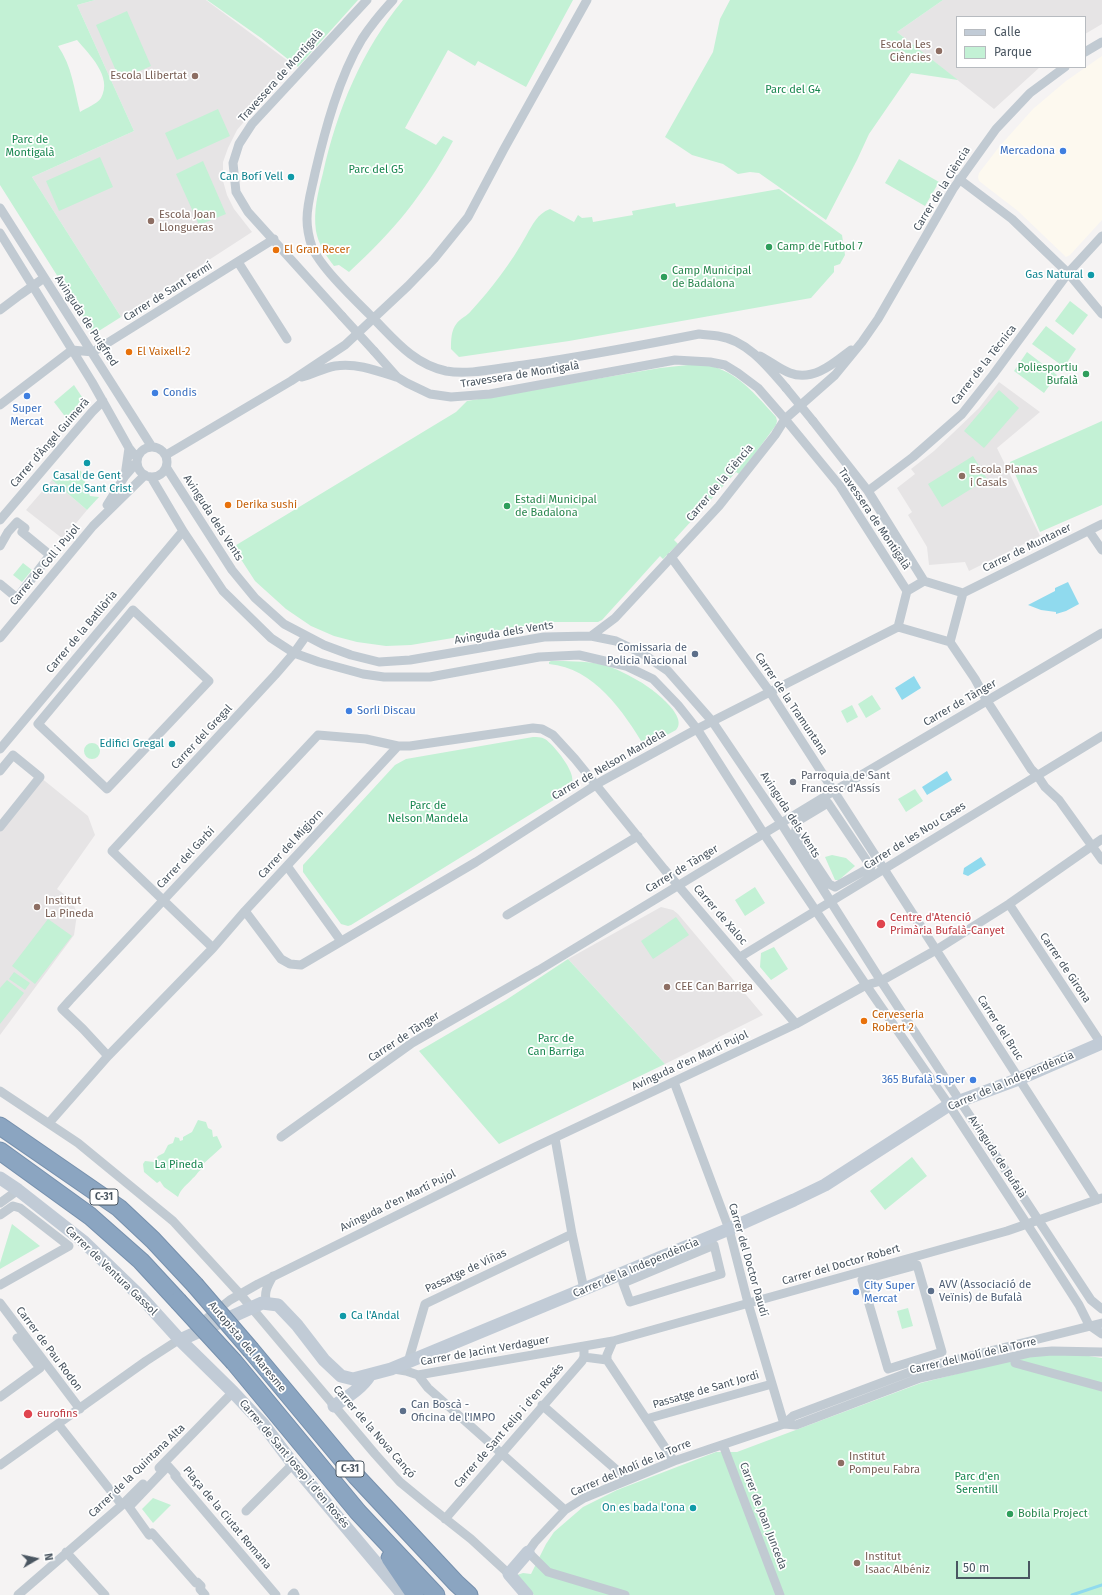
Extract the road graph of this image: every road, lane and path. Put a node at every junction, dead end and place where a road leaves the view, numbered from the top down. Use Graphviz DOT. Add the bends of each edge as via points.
graph roads {
  1 [pos="367,0"];
  2 [pos="393,0"];
  3 [pos="587,0"];
  4 [pos="1102,42"];
  5 [pos="1086,51"];
  6 [pos="1064,68"];
  7 [pos="959,179"];
  8 [pos="0,208"];
  9 [pos="0,233"];
  10 [pos="1102,236"];
  11 [pos="274,239"];
  12 [pos="238,262"];
  13 [pos="1068,273"];
  14 [pos="44,278"];
  15 [pos="33,286"];
  16 [pos="0,310"];
  17 [pos="1102,314"];
  18 [pos="373,318"];
  19 [pos="286,339"];
  20 [pos="862,342"];
  21 [pos="72,350"];
  22 [pos="92,352"];
  23 [pos="755,354"];
  24 [pos="397,377"];
  25 [pos="291,381"];
  26 [pos="103,401"];
  27 [pos="0,405"];
  28 [pos="785,418"];
  29 [pos="152,447"];
  30 [pos="129,448"];
  31 [pos="166,455"];
  32 [pos="137,460"];
  33 [pos="166,467"];
  34 [pos="125,476"];
  35 [pos="148,476"];
  36 [pos="868,491"];
  37 [pos="1,516"];
  38 [pos="1102,524"];
  39 [pos="93,526"];
  40 [pos="184,530"];
  41 [pos="1089,531"];
  42 [pos="0,546"];
  43 [pos="1102,550"];
  44 [pos="671,557"];
  45 [pos="924,581"];
  46 [pos="0,584"];
  47 [pos="908,590"];
  48 [pos="963,593"];
  49 [pos="133,610"];
  50 [pos="898,627"];
  51 [pos="1102,633"];
  52 [pos="306,636"];
  53 [pos="591,636"];
  54 [pos="0,638"];
  55 [pos="950,642"];
  56 [pos="294,653"];
  57 [pos="770,692"];
  58 [pos="987,701"];
  59 [pos="712,721"];
  60 [pos="697,728"];
  61 [pos="1102,736"];
  62 [pos="2,743"];
  63 [pos="398,746"];
  64 [pos="0,771"];
  65 [pos="1037,775"];
  66 [pos="597,784"];
  67 [pos="834,791"];
  68 [pos="798,821"];
  69 [pos="781,823"];
  70 [pos="0,827"];
  71 [pos="764,834"];
  72 [pos="638,836"];
  73 [pos="1102,839"];
  74 [pos="1091,847"];
  75 [pos="1102,860"];
  76 [pos="287,866"];
  77 [pos="883,870"];
  78 [pos="678,885"];
  79 [pos="163,900"];
  80 [pos="831,901"];
  81 [pos="1008,904"];
  82 [pos="245,911"];
  83 [pos="816,911"];
  84 [pos="507,915"];
  85 [pos="341,941"];
  86 [pos="213,948"];
  87 [pos="936,950"];
  88 [pos="740,957"];
  89 [pos="881,981"];
  90 [pos="866,985"];
  91 [pos="796,1024"];
  92 [pos="1102,1044"];
  93 [pos="108,1056"];
  94 [pos="1019,1079"];
  95 [pos="674,1082"];
  96 [pos="0,1091"];
  97 [pos="955,1103"];
  98 [pos="49,1123"];
  99 [pos="0,1126"];
  100 [pos="281,1137"];
  101 [pos="555,1138"];
  102 [pos="0,1151"];
  103 [pos="0,1178"];
  104 [pos="18,1190"];
  105 [pos="1100,1199"];
  106 [pos="0,1203"];
  107 [pos="0,1215"];
  108 [pos="1039,1220"];
  109 [pos="1027,1224"];
  110 [pos="729,1229"];
  111 [pos="572,1234"];
  112 [pos="273,1276"];
  113 [pos="862,1280"];
  114 [pos="623,1283"];
  115 [pos="0,1285"];
  116 [pos="584,1289"];
  117 [pos="240,1294"];
  118 [pos="0,1303"];
  119 [pos="267,1303"];
  120 [pos="748,1303"];
  121 [pos="251,1308"];
  122 [pos="1102,1309"];
  123 [pos="0,1314"];
  124 [pos="1102,1323"];
  125 [pos="1089,1325"];
  126 [pos="1102,1334"];
  127 [pos="180,1340"];
  128 [pos="613,1341"];
  129 [pos="584,1346"];
  130 [pos="1102,1352"];
  131 [pos="584,1357"];
  132 [pos="607,1360"];
  133 [pos="408,1362"];
  134 [pos="1015,1363"];
  135 [pos="391,1369"];
  136 [pos="370,1375"];
  137 [pos="418,1375"];
  138 [pos="772,1384"];
  139 [pos="1102,1388"];
  140 [pos="233,1392"];
  141 [pos="0,1397"];
  142 [pos="542,1405"];
  143 [pos="334,1406"];
  144 [pos="80,1409"];
  145 [pos="646,1419"];
  146 [pos="58,1424"];
  147 [pos="784,1424"];
  148 [pos="723,1444"];
  149 [pos="501,1454"];
  150 [pos="674,1461"];
  151 [pos="293,1464"];
  152 [pos="0,1465"];
  153 [pos="628,1480"];
  154 [pos="122,1505"];
  155 [pos="565,1510"];
  156 [pos="246,1511"];
  157 [pos="358,1512"];
  158 [pos="445,1519"];
  159 [pos="66,1552"];
  160 [pos="524,1557"];
  161 [pos="509,1574"];
  162 [pos="456,1583"];
  163 [pos="18,1595"];
  164 [pos="105,1595"];
  165 [pos="206,1595"];
  166 [pos="276,1595"];
  167 [pos="292,1595"];
  168 [pos="295,1595"];
  169 [pos="403,1595"];
  170 [pos="416,1595"];
  171 [pos="436,1595"];
  172 [pos="469,1595"];
  173 [pos="473,1595"];
  174 [pos="527,1595"];
  175 [pos="625,1595"];
  176 [pos="780,1595"];
  1 -- 11 [label="street, Travessera de Montigalà" via="252,124 239,144 233,163 236,192 248,212"];
  2 -- 18 [label="street, Travessera de Montigalà" via="362,40 344,76 317,165 307,218 312,245 320,261"];
  3 -- 18 [label="street" via="468,217 434,259"];
  4 -- 5 [label="street"];
  6 -- 7 [label="street, Carrer de la Ciència" via="1030,93 996,129"];
  7 -- 13 [label="street" via="1012,219"];
  7 -- 20 [label="street, Carrer de la Ciència" via="898,287"];
  8 -- 14 [label="street, Avinguda de Puigfred"];
  9 -- 15 [label="street"];
  10 -- 13 [label="street, Carrer de la Tècnica"];
  11 -- 12 [label="street, Carrer de Sant Fermí"];
  11 -- 24 [label="street, Travessera de Montigalà, bridge"];
  12 -- 19 [label="street"];
  12 -- 22 [label="street, Carrer de Sant Fermí"];
  13 -- 17 [label="street"];
  13 -- 36 [label="street, Carrer de la Tècnica" via="962,414 913,457"];
  14 -- 15 [label="street"];
  14 -- 22 [label="street, Avinguda de Puigfred"];
  15 -- 16 [label="street"];
  15 -- 21 [label="street"];
  18 -- 23 [label="street, Travessera de Montigalà" via="412,356 434,368 455,372 475,372 538,363 699,334 734,341"];
  18 -- 25 [label="street" via="345,345"];
  20 -- 23 [label="street, Carrer de la Ciència" via="821,371 808,375 788,372"];
  20 -- 28 [label="street, Carrer de la Ciència" via="835,375"];
  21 -- 22 [label="street"];
  21 -- 26 [label="street"];
  21 -- 27 [label="street"];
  22 -- 29 [label="street, Avinguda de Puigfred"];
  23 -- 36 [label="street, Travessera de Montigalà, bridge" via="786,388"];
  24 -- 25 [label="street" via="354,365 334,366"];
  24 -- 28 [label="street, Travessera de Montigalà" via="430,394 441,397 466,397 675,360 710,362 725,365 738,373 758,388"];
  25 -- 31 [label="street"];
  26 -- 30 [label="street"];
  26 -- 37 [label="street, Carrer d'Àngel Guimerà"];
  28 -- 44 [label="street, Carrer de la Ciència" via="775,435 719,506"];
  28 -- 47 [label="street, Travessera de Montigalà" via="840,486"];
  29 -- 31 [label="street" via="160,449"];
  29 -- 32 [label="street" via="143,450"];
  30 -- 32 [label="street"];
  30 -- 34 [label="street, Carrer de Coll i Pujol"];
  31 -- 33 [label="street"];
  32 -- 34 [label="street, Carrer de Coll i Pujol"];
  32 -- 35 [label="street" via="138,468"];
  33 -- 35 [label="street" via="160,474"];
  33 -- 52 [label="street, Avinguda dels Vents" via="232,570 255,598 284,624"];
  34 -- 39 [label="street, Carrer de Coll i Pujol"];
  35 -- 39 [label="street, Carrer de Coll i Pujol"];
  35 -- 40 [label="street"];
  36 -- 45 [label="street, Travessera de Montigalà"];
  38 -- 41 [label="street, Carrer de Muntaner"];
  39 -- 54 [label="street, Carrer de Coll i Pujol"];
  40 -- 56 [label="street" via="223,591 268,635"];
  40 -- 62 [label="street, Carrer de la Batllòria"];
  41 -- 43 [label="street"];
  41 -- 48 [label="street, Carrer de Muntaner"];
  42 -- 46 [label="street" via="17,522 24,528 22,532 50,555 17,598"];
  44 -- 53 [label="street, Carrer de la Ciència" via="615,618"];
  44 -- 57 [label="street, Carrer de la Tramuntana"];
  45 -- 47 [label="street"];
  45 -- 48 [label="street"];
  47 -- 50 [label="street"];
  48 -- 55 [label="street"];
  49 -- 49 [label="street" via="209,681 107,789 38,724"];
  50 -- 55 [label="street"];
  50 -- 57 [label="street, Carrer de Nelson Mandela"];
  51 -- 58 [label="street, Carrer de Tànger"];
  52 -- 53 [label="street, Avinguda dels Vents" via="351,655 379,662 410,660 544,637"];
  52 -- 56 [label="street, Carrer del Gregal"];
  53 -- 59 [label="street, Avinguda dels Vents" via="616,641 668,671"];
  55 -- 58 [label="street"];
  56 -- 60 [label="street" via="362,674 384,677 430,677 539,657 579,655 626,666 653,679"];
  56 -- 79 [label="street, Carrer del Gregal" via="112,851"];
  57 -- 59 [label="street, Carrer de Nelson Mandela"];
  57 -- 67 [label="street, Carrer de la Tramuntana"];
  58 -- 65 [label="street"];
  58 -- 67 [label="street, Carrer de Tànger"];
  59 -- 60 [label="street, Carrer de Nelson Mandela"];
  59 -- 69 [label="street, Avinguda dels Vents"];
  60 -- 66 [label="street, Carrer de Nelson Mandela"];
  60 -- 71 [label="street"];
  61 -- 65 [label="street, Carrer de les Nou Cases"];
  63 -- 66 [label="street" via="533,728 542,729 553,735"];
  63 -- 76 [label="street, Carrer del Migjorn"];
  63 -- 79 [label="street, Carrer del Garbí" via="366,739 318,735"];
  64 -- 70 [label="street" via="13,755 40,777"];
  65 -- 74 [label="street" via="1059,800"];
  65 -- 77 [label="street, Carrer de les Nou Cases"];
  66 -- 72 [label="street, Carrer de Xaloc"];
  66 -- 85 [label="street, Carrer de Nelson Mandela" via="476,862"];
  67 -- 69 [label="street, Carrer de Tànger"];
  67 -- 77 [label="street, Carrer de la Tramuntana"];
  68 -- 68 [label="street" via="828,803 871,867 838,886 831,886 795,833"];
  69 -- 71 [label="street, Carrer de Tànger"];
  69 -- 80 [label="street, Avinguda dels Vents"];
  71 -- 78 [label="street, Carrer de Tànger"];
  71 -- 83 [label="street"];
  72 -- 78 [label="street, Carrer de Xaloc"];
  72 -- 84 [label="street"];
  73 -- 74 [label="street, Avinguda d'en Martí Pujol"];
  74 -- 75 [label="street"];
  74 -- 81 [label="street, Avinguda d'en Martí Pujol"];
  76 -- 82 [label="street, Carrer del Migjorn"];
  76 -- 85 [label="street"];
  77 -- 80 [label="street, Carrer de les Nou Cases"];
  77 -- 87 [label="street, Carrer de la Tramuntana"];
  78 -- 88 [label="street, Carrer de Xaloc"];
  78 -- 100 [label="street, Carrer de Tànger" via="539,970 412,1043"];
  79 -- 86 [label="street"];
  79 -- 93 [label="street, Carrer del Garbí" via="62,1009"];
  80 -- 83 [label="street, Carrer de les Nou Cases"];
  80 -- 89 [label="street, Avinguda dels Vents"];
  81 -- 87 [label="street, Avinguda d'en Martí Pujol"];
  81 -- 92 [label="street, Carrer de Girona"];
  82 -- 85 [label="street, Carrer de Nelson Mandela" via="281,959 290,964 301,965"];
  82 -- 86 [label="street, Carrer del Migjorn"];
  83 -- 88 [label="street, Carrer de les Nou Cases"];
  83 -- 90 [label="street"];
  86 -- 93 [label="street, Carrer del Migjorn"];
  87 -- 89 [label="street, Avinguda d'en Martí Pujol"];
  87 -- 94 [label="street, Carrer del Bruc"];
  88 -- 91 [label="street, Carrer de Xaloc"];
  89 -- 90 [label="street, Avinguda d'en Martí Pujol"];
  89 -- 97 [label="street, Avinguda de Bufalà"];
  90 -- 91 [label="street, Avinguda d'en Martí Pujol"];
  90 -- 97 [label="street, Avinguda de Bufalà"];
  91 -- 95 [label="street, Avinguda d'en Martí Pujol"];
  92 -- 94 [label="street, Carrer de la Independència"];
  93 -- 98 [label="street, Carrer del Migjorn"];
  94 -- 97 [label="street, Carrer de la Independència"];
  94 -- 105 [label="street, Carrer del Bruc"];
  95 -- 101 [label="street, Avinguda d'en Martí Pujol"];
  95 -- 110 [label="street, Carrer del Doctor Daudí"];
  96 -- 98 [label="street, Carrer de la Nova Cançó"];
  97 -- 108 [label="street, Avinguda de Bufalà"];
  97 -- 109 [label="street, Avinguda de Bufalà"];
  97 -- 110 [label="street, Carrer de la Independència" via="825,1185"];
  98 -- 117 [label="street, Carrer de la Nova Cançó" via="78,1143 173,1221"];
  99 -- 162 [label="highway, Autopista del Maresme / C-31, bridge" via="119,1208 153,1240 356,1476"];
  101 -- 111 [label="street"];
  101 -- 112 [label="street, Avinguda d'en Martí Pujol"];
  102 -- 157 [label="highway, Autopista del Maresme / C-31, bridge" via="90,1216 141,1261 234,1362"];
  103 -- 104 [label="street, Carrer de Ventura Gassol"];
  104 -- 106 [label="street"];
  104 -- 127 [label="street, Carrer de Ventura Gassol" via="83,1241 142,1298"];
  105 -- 108 [label="street, Carrer del Doctor Robert"];
  107 -- 115 [label="street" via="13,1206 20,1208 69,1246"];
  108 -- 109 [label="street, Carrer del Doctor Robert"];
  108 -- 122 [label="street, Avinguda de Bufalà" via="1091,1300"];
  109 -- 120 [label="street, Carrer del Doctor Robert"];
  109 -- 125 [label="street, Avinguda de Bufalà"];
  110 -- 116 [label="street, Carrer de la Independència"];
  110 -- 120 [label="street, Carrer del Doctor Daudí"];
  111 -- 116 [label="street"];
  111 -- 133 [label="street, Passatge de Viñas" via="425,1304"];
  112 -- 117 [label="street, Avinguda d'en Martí Pujol"];
  112 -- 119 [label="street" via="266,1288"];
  113 -- 113 [label="street" via="917,1265 942,1352 888,1369"];
  114 -- 114 [label="street" via="707,1248 714,1245 720,1274 630,1302"];
  116 -- 133 [label="street, Carrer de la Independència"];
  117 -- 121 [label="street, Carrer de la Nova Cançó"];
  117 -- 127 [label="street, Avinguda d'en Martí Pujol"];
  118 -- 144 [label="street, Carrer de Pau Rodon"];
  119 -- 121 [label="street"];
  119 -- 136 [label="street, Carrer de la Independència" via="278,1305 324,1360 341,1376 352,1379"];
  120 -- 128 [label="street, Carrer del Doctor Robert"];
  120 -- 138 [label="street, Carrer del Doctor Daudí"];
  121 -- 127 [label="street"];
  121 -- 143 [label="street, Carrer de la Nova Cançó"];
  123 -- 141 [label="street" via="40,1368"];
  124 -- 125 [label="street, Carrer del Molí de la Torre"];
  125 -- 126 [label="street"];
  125 -- 147 [label="street, Carrer del Molí de la Torre" via="918,1369 793,1416"];
  127 -- 140 [label="street, Carrer de Sant Josep i d'en Rosés"];
  127 -- 144 [label="street, Avinguda d'en Martí Pujol" via="146,1361"];
  128 -- 129 [label="street, Carrer del Doctor Robert"];
  128 -- 132 [label="street"];
  129 -- 131 [label="street"];
  129 -- 137 [label="street, Carrer de Jacint Verdaguer"];
  130 -- 147 [label="street, Carrer del Molí de la Torre" via="1029,1353 920,1378 796,1425"];
  131 -- 132 [label="street"];
  131 -- 142 [label="street, Carrer de Sant Felip i d'en Rosés"];
  132 -- 145 [label="street"];
  133 -- 135 [label="street, Carrer de la Independència"];
  134 -- 139 [label="street"];
  135 -- 136 [label="street, Carrer de la Independència"];
  135 -- 137 [label="street, Carrer de Jacint Verdaguer"];
  136 -- 143 [label="street" via="353,1393"];
  137 -- 149 [label="street" via="428,1388"];
  138 -- 145 [label="street, Passatge de Sant Jordi"];
  138 -- 147 [label="street, Carrer del Doctor Daudí"];
  140 -- 151 [label="street, Carrer de Sant Josep i d'en Rosés" via="263,1424"];
  140 -- 154 [label="street, Carrer de la Quintana Alta"];
  142 -- 149 [label="street, Carrer de Sant Felip i d'en Rosés"];
  142 -- 153 [label="street"];
  143 -- 158 [label="street, Carrer de la Nova Cançó" via="400,1482"];
  144 -- 146 [label="street, Avinguda d'en Martí Pujol"];
  145 -- 150 [label="street"];
  146 -- 152 [label="street, Avinguda d'en Martí Pujol"];
  146 -- 154 [label="street"];
  147 -- 148 [label="street, Carrer del Molí de la Torre"];
  148 -- 150 [label="street, Carrer del Molí de la Torre"];
  148 -- 176 [label="street, Carrer de Joan Junceda"];
  149 -- 155 [label="street"];
  149 -- 158 [label="street, Carrer de Sant Felip i d'en Rosés"];
  150 -- 153 [label="street, Carrer del Molí de la Torre"];
  151 -- 156 [label="street"];
  151 -- 169 [label="street, Carrer de Sant Josep i d'en Rosés"];
  153 -- 155 [label="street, Carrer del Molí de la Torre" via="584,1498"];
  154 -- 159 [label="street, Carrer de la Quintana Alta"];
  155 -- 160 [label="street, Carrer del Molí de la Torre"];
  157 -- 170 [label="highway"];
  157 -- 171 [label="highway, Autopista del Maresme / C-31"];
  158 -- 161 [label="street, Carrer de la Nova Cançó"];
  159 -- 163 [label="street, Carrer de la Quintana Alta"];
  159 -- 164 [label="street"];
  160 -- 161 [label="street"];
  160 -- 175 [label="street" via="548,1572"];
  161 -- 174 [label="street"];
  162 -- 172 [label="highway, Autopista del Maresme / C-31"];
  162 -- 173 [label="highway"];
  165 -- 166 [label="street, Plaça de la Ciutat Romana" via="200,1589 201,1586 152,1533 148,1535 129,1508 168,1466"];
  167 -- 168 [label="street"];
}
